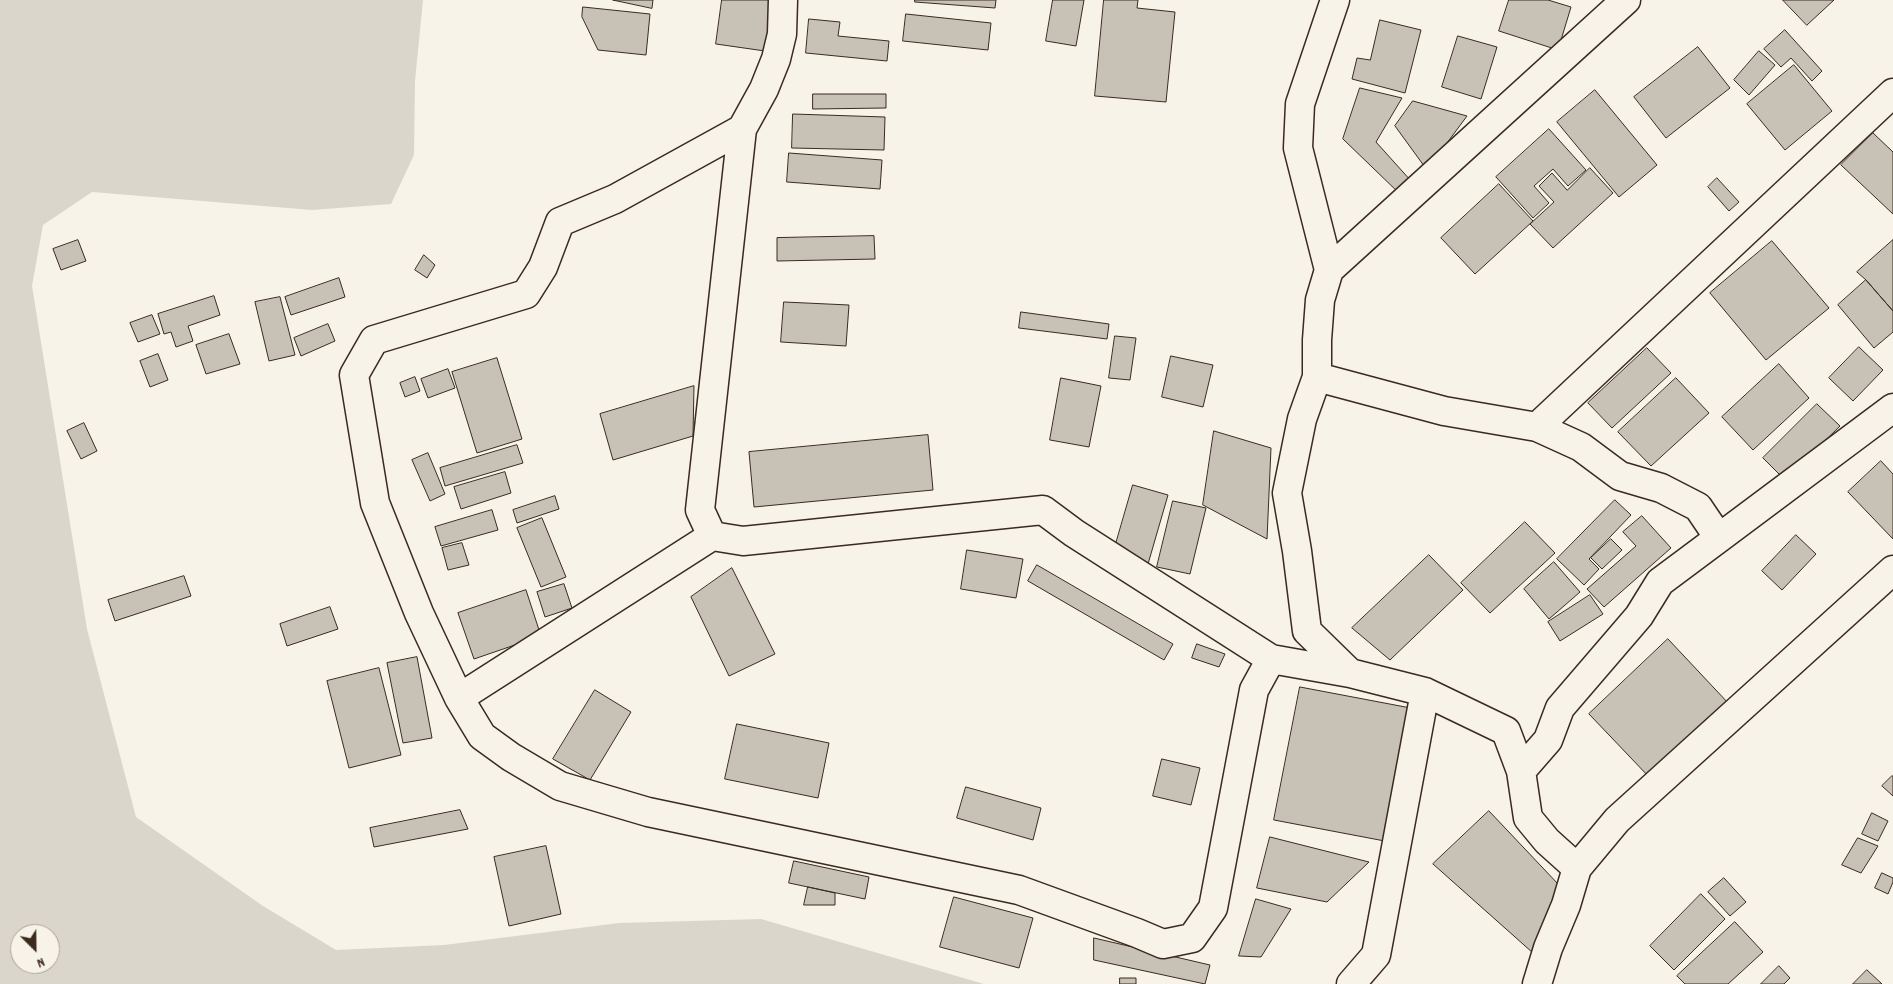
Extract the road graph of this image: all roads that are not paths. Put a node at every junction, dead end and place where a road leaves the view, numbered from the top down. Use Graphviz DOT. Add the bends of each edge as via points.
graph roads {
  1 [pos="783,0"];
  2 [pos="1335,0"];
  3 [pos="1626,0"];
  4 [pos="1893,93"];
  5 [pos="742,129"];
  6 [pos="1330,270"];
  7 [pos="1317,378"];
  8 [pos="1893,408"];
  9 [pos="1537,427"];
  10 [pos="712,536"];
  11 [pos="1719,538"];
  12 [pos="1893,570"];
  13 [pos="1271,659"];
  14 [pos="1350,673"];
  15 [pos="1425,692"];
  16 [pos="459,698"];
  17 [pos="1521,771"];
  18 [pos="1577,868"];
  19 [pos="1351,984"];
  20 [pos="1537,984"];
  1 -- 5 [label="street" via="782,34 776,59"];
  2 -- 6 [label="street" via="1300,104 1298,148"];
  3 -- 6 [label="street"];
  4 -- 9 [label="street"];
  5 -- 10 [label="street" via="700,510"];
  5 -- 16 [label="street" via="615,199 560,222 543,266 526,294 374,340 354,375 375,503 419,613"];
  6 -- 7 [label="street" via="1320,300"];
  7 -- 9 [label="street" via="1444,411"];
  7 -- 14 [label="street" via="1302,419 1287,493 1307,631"];
  8 -- 11 [label="street"];
  9 -- 11 [label="street" via="1581,447 1620,476 1661,488 1698,507"];
  10 -- 13 [label="street" via="743,541 1043,510"];
  10 -- 16 [label="street"];
  11 -- 17 [label="street" via="1660,582 1639,616 1560,708 1548,740"];
  12 -- 18 [label="street" via="1617,820"];
  13 -- 14 [label="street"];
  13 -- 16 [label="street" via="1254,690 1213,908 1192,938 1163,944 1019,890 648,812 560,786 482,736"];
  14 -- 15 [label="street"];
  15 -- 17 [label="street" via="1506,731"];
  15 -- 19 [label="street" via="1376,955"];
  17 -- 18 [label="street" via="1528,818"];
  18 -- 20 [label="street"];
}
